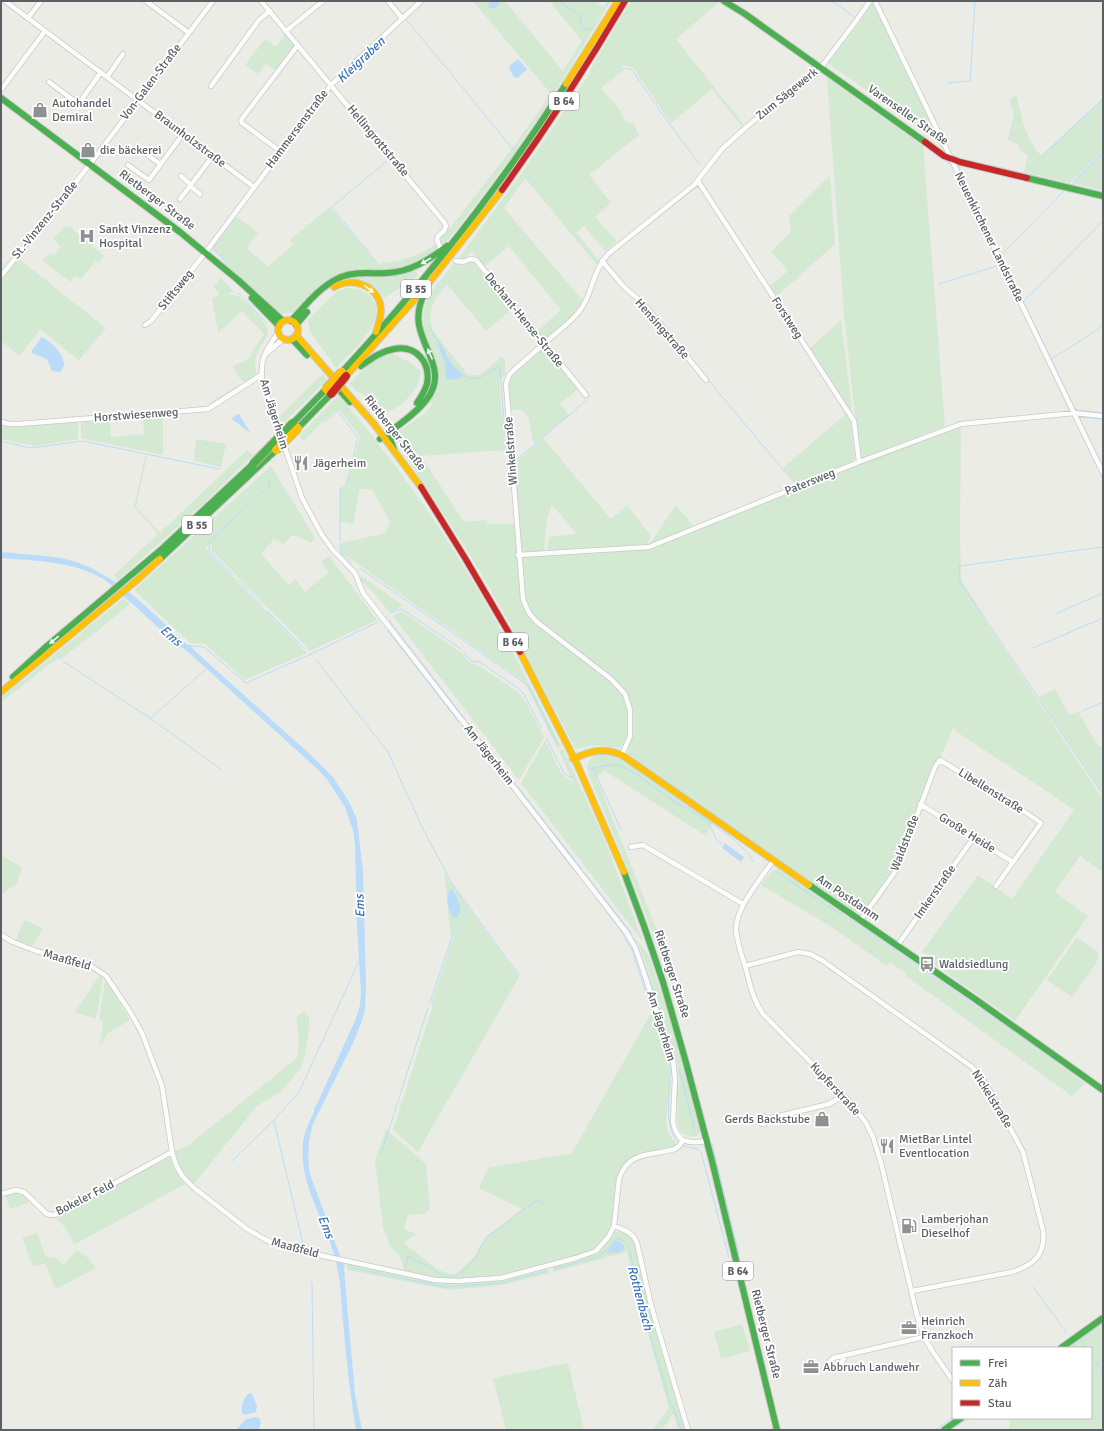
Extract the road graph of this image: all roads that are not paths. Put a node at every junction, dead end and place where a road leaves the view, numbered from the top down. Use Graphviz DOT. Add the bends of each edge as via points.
graph roads {
  1 [pos="5,1"];
  2 [pos="41,1"];
  3 [pos="213,1"];
  4 [pos="262,1"];
  5 [pos="323,1"];
  6 [pos="388,1"];
  7 [pos="421,1"];
  8 [pos="618,1"];
  9 [pos="625,1"];
  10 [pos="724,1"];
  11 [pos="870,1"];
  12 [pos="875,1"];
  13 [pos="148,2"];
  14 [pos="270,11"];
  15 [pos="28,18"];
  16 [pos="402,18"];
  17 [pos="45,30"];
  18 [pos="286,31"];
  19 [pos="189,33"];
  20 [pos="298,45"];
  21 [pos="123,54"];
  22 [pos="821,68"];
  23 [pos="101,72"];
  24 [pos="107,77"];
  25 [pos="49,82"];
  26 [pos="330,85"];
  27 [pos="211,86"];
  28 [pos="1,90"];
  29 [pos="1,98"];
  30 [pos="138,100"];
  31 [pos="183,134"];
  32 [pos="137,147"];
  33 [pos="280,151"];
  34 [pos="213,156"];
  35 [pos="951,159"];
  36 [pos="90,164"];
  37 [pos="160,164"];
  38 [pos="128,165"];
  39 [pos="181,176"];
  40 [pos="698,181"];
  41 [pos="191,185"];
  42 [pos="254,186"];
  43 [pos="200,194"];
  44 [pos="1103,196"];
  45 [pos="180,199"];
  46 [pos="458,238"];
  47 [pos="440,247"];
  48 [pos="205,253"];
  49 [pos="456,261"];
  50 [pos="602,261"];
  51 [pos="3,269"];
  52 [pos="1,276"];
  53 [pos="428,285"];
  54 [pos="145,325"];
  55 [pos="285,328"];
  56 [pos="294,337"];
  57 [pos="373,338"];
  58 [pos="543,344"];
  59 [pos="346,374"];
  60 [pos="261,375"];
  61 [pos="706,380"];
  62 [pos="586,395"];
  63 [pos="1074,413"];
  64 [pos="1103,416"];
  65 [pos="1,422"];
  66 [pos="392,429"];
  67 [pos="380,435"];
  68 [pos="394,450"];
  69 [pos="859,462"];
  70 [pos="1103,473"];
  71 [pos="463,555"];
  72 [pos="518,555"];
  73 [pos="109,599"];
  74 [pos="1,689"];
  75 [pos="1,692"];
  76 [pos="622,755"];
  77 [pos="573,759"];
  78 [pos="940,760"];
  79 [pos="920,804"];
  80 [pos="974,837"];
  81 [pos="631,847"];
  82 [pos="773,861"];
  83 [pos="1013,862"];
  84 [pos="996,886"];
  85 [pos="743,904"];
  86 [pos="860,921"];
  87 [pos="1,935"];
  88 [pos="897,946"];
  89 [pos="745,966"];
  90 [pos="1103,1090"];
  91 [pos="842,1094"];
  92 [pos="767,1119"];
  93 [pos="683,1140"];
  94 [pos="707,1141"];
  95 [pos="172,1152"];
  96 [pos="1,1194"];
  97 [pos="614,1226"];
  98 [pos="912,1291"];
  99 [pos="1103,1318"];
  100 [pos="924,1337"];
  101 [pos="1062,1347"];
  102 [pos="846,1355"];
  103 [pos="952,1380"];
  104 [pos="960,1419"];
  105 [pos="688,1430"];
  106 [pos="777,1430"];
  107 [pos="944,1430"];
  1 -- 15 [label="street, Braunholzstraße"];
  2 -- 15 [label="street"];
  3 -- 19 [label="street, Von-Galen-Straße"];
  4 -- 14 [label="street, Hellingrottstraße"];
  5 -- 18 [label="street"];
  6 -- 16 [label="street"];
  7 -- 16 [label="street, Hammersenstraße"];
  8 -- 46 [label="main road, B 64" via="534,134"];
  9 -- 53 [label="main road, B 64" via="532,148 480,220"];
  10 -- 22 [label="main road, Varenseller Straße"];
  11 -- 22 [label="street, Zum Sägewerk"];
  12 -- 35 [label="street, Neuenkirchener Landstraße"];
  13 -- 19 [label="street"];
  14 -- 18 [label="street, Hellingrottstraße"];
  14 -- 27 [label="street" via="259,20"];
  15 -- 17 [label="street, Braunholzstraße"];
  16 -- 26 [label="street, Hammersenstraße"];
  17 -- 23 [label="street, Braunholzstraße"];
  17 -- 28 [label="street"];
  18 -- 20 [label="street, Hellingrottstraße"];
  19 -- 30 [label="street, Von-Galen-Straße"];
  20 -- 26 [label="street, Hellingrottstraße"];
  20 -- 33 [label="street" via="241,120"];
  21 -- 24 [label="street"];
  22 -- 35 [label="main road, Varenseller Straße"];
  22 -- 40 [label="street, Zum Sägewerk" via="722,149"];
  23 -- 24 [label="street, Braunholzstraße"];
  23 -- 25 [label="street" via="80,102 76,102"];
  24 -- 30 [label="street, Braunholzstraße"];
  26 -- 33 [label="street, Hammersenstraße"];
  26 -- 47 [label="street, Hellingrottstraße" via="444,222 446,228 437,240"];
  29 -- 36 [label="main road, Rietberger Straße"];
  30 -- 31 [label="street, Braunholzstraße"];
  30 -- 36 [label="street, Von-Galen-Straße"];
  31 -- 34 [label="street, Braunholzstraße"];
  31 -- 37 [label="street"];
  32 -- 37 [label="street"];
  33 -- 42 [label="street, Hammersenstraße"];
  34 -- 41 [label="street"];
  34 -- 42 [label="street, Braunholzstraße"];
  35 -- 44 [label="main road, Varenseller Straße"];
  35 -- 63 [label="street, Neuenkirchener Landstraße"];
  36 -- 48 [label="main road, Rietberger Straße"];
  36 -- 51 [label="street, St.-Vinzenz-Straße"];
  37 -- 38 [label="street" via="149,180"];
  39 -- 41 [label="street"];
  40 -- 50 [label="street, Winkelstraße"];
  40 -- 69 [label="street, Forstweg" via="854,421"];
  41 -- 43 [label="street"];
  41 -- 45 [label="street"];
  42 -- 48 [label="street, Hammersenstraße"];
  46 -- 55 [label="main road, B 64, one-way" via="422,264 412,268 388,273 352,274 334,281"];
  46 -- 57 [label="main road, B 55"];
  48 -- 54 [label="street, Stiftsweg" via="151,321"];
  48 -- 55 [label="main road, Rietberger Straße"];
  49 -- 58 [label="street, Dechant-Hense-Straße" via="476,260"];
  50 -- 58 [label="street, Winkelstraße" via="582,308"];
  50 -- 61 [label="street, Hensingstraße" via="625,288 642,302"];
  51 -- 52 [label="street, St.-Vinzenz-Straße"];
  53 -- 59 [label="main road, B 55"];
  66 -- 53 [label="main road, B 64, one-way" via="422,406 434,386 434,365 421,334 418,318 419,307"];
  55 -- 56 [label="main road" via="289,340"];
  55 -- 56 [label="main road" via="298,328"];
  55 -- 57 [label="main road, B 55, one-way" via="303,316 333,287 356,282 368,286 380,301 381,316"];
  55 -- 60 [label="street, Am Jägerheim" via="268,346 261,365"];
  56 -- 67 [label="main road, Rietberger Straße / B 64" via="339,382"];
  57 -- 59 [label="main road, B 55"];
  58 -- 62 [label="street, Dechant-Hense-Straße"];
  58 -- 72 [label="street, Winkelstraße" via="511,373 506,384"];
  59 -- 67 [label="main road, B 55" via="379,353 397,348 413,351 425,363 429,380 423,396"];
  59 -- 73 [label="main road, B 55, bridge" via="255,466"];
  60 -- 65 [label="street, Horstwiesenweg" via="208,409 19,424"];
  60 -- 93 [label="street, Am Jägerheim" via="302,498 322,535 352,569 363,594 630,938 673,1060 673,1122 676,1133"];
  63 -- 64 [label="street, Patersweg"];
  63 -- 69 [label="street, Patersweg" via="961,424"];
  63 -- 70 [label="street, Neuenkirchener Landstraße"];
  66 -- 67 [label="main road, B 64"];
  66 -- 68 [label="main road, B 64" via="391,441"];
  67 -- 68 [label="main road, Rietberger Straße / B 64"];
  67 -- 71 [label="main road, Rietberger Straße / B 64"];
  68 -- 71 [label="main road, Rietberger Straße / B 64" via="433,505"];
  69 -- 72 [label="street, Patersweg" via="648,547"];
  71 -- 77 [label="main road, Rietberger Straße / B 64" via="513,642"];
  72 -- 76 [label="street, Winkelstraße" via="523,599 531,616 625,694 630,710 630,736"];
  73 -- 74 [label="main road, B 55, one-way" via="42,650"];
  73 -- 75 [label="main road, B 55"];
  76 -- 77 [label="main road, Am Postdamm" via="602,749"];
  76 -- 82 [label="main road, Am Postdamm"];
  77 -- 94 [label="main road, Rietberger Straße / B 64" via="618,859 650,943 683,1047"];
  78 -- 79 [label="street, Waldstraße"];
  78 -- 83 [label="street, Libellenstraße" via="1042,823"];
  79 -- 80 [label="street, Große Heide"];
  79 -- 86 [label="street, Waldstraße" via="897,869"];
  80 -- 83 [label="street, Große Heide"];
  80 -- 88 [label="street, Imkerstraße"];
  81 -- 85 [label="street" via="643,845"];
  82 -- 85 [label="street, Kupferstraße"];
  82 -- 86 [label="main road, Am Postdamm"];
  83 -- 84 [label="street"];
  85 -- 89 [label="street, Kupferstraße" via="736,929"];
  86 -- 88 [label="main road, Am Postdamm"];
  87 -- 95 [label="street, Maaßfeld" via="36,951 90,965 106,976 142,1033 162,1086"];
  88 -- 90 [label="main road, Am Postdamm"];
  89 -- 91 [label="street, Kupferstraße" via="753,997 763,1014"];
  89 -- 98 [label="street, Nickelstraße" via="798,952 810,954 823,961 972,1066 1018,1140 1027,1163 1043,1230 1043,1241 1037,1257 1026,1267 1012,1272"];
  91 -- 92 [label="street" via="829,1104"];
  91 -- 98 [label="street, Kupferstraße" via="859,1113 873,1137"];
  93 -- 94 [label="street" via="694,1143"];
  93 -- 97 [label="street, Maaßfeld" via="675,1149 638,1157 624,1168 619,1179"];
  94 -- 106 [label="main road, Rietberger Straße / B 64"];
  95 -- 96 [label="street, Bokeler Feld" via="58,1214 47,1214 20,1190"];
  95 -- 97 [label="street, Maaßfeld" via="176,1164 188,1182 247,1229 268,1242 435,1280 501,1278 576,1258 596,1251"];
  97 -- 105 [label="street" via="631,1234 637,1243 651,1305"];
  98 -- 100 [label="street, Kupferstraße"];
  99 -- 101 [label="main road"];
  100 -- 102 [label="street"];
  100 -- 103 [label="street, Kupferstraße"];
  104 -- 107 [label="main road"];
}
